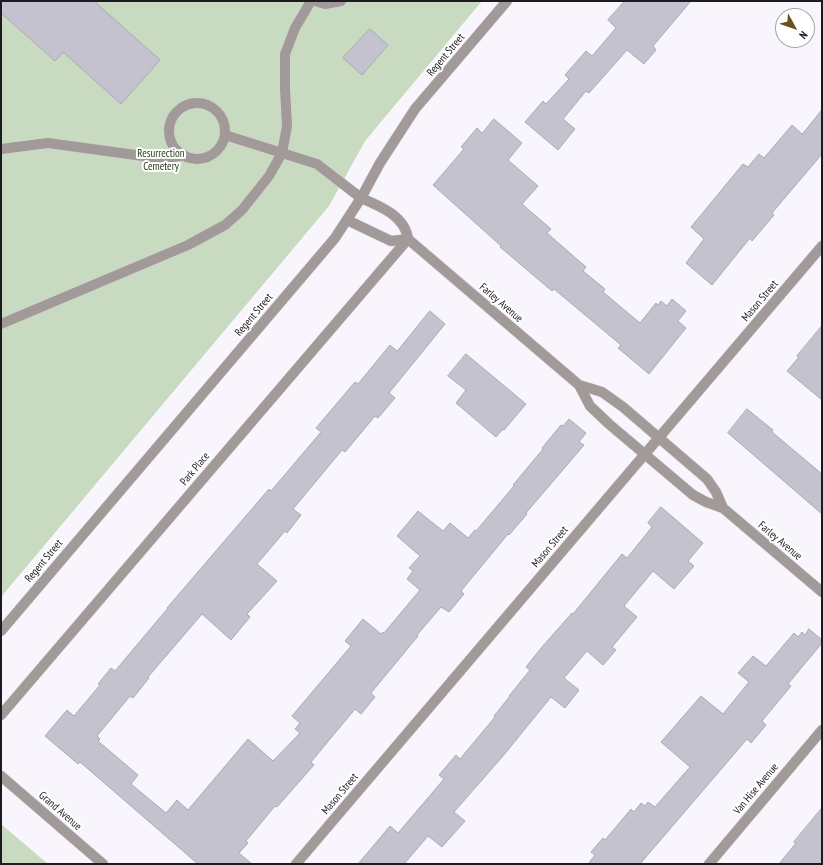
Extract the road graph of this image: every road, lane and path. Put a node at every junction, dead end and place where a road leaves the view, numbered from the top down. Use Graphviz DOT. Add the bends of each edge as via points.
graph roads {
  1 [pos="311,1"];
  2 [pos="315,1"];
  3 [pos="341,1"];
  4 [pos="507,1"];
  5 [pos="225,135"];
  6 [pos="1,149"];
  7 [pos="282,153"];
  8 [pos="184,155"];
  9 [pos="361,198"];
  10 [pos="347,220"];
  11 [pos="408,239"];
  12 [pos="822,246"];
  13 [pos="1,324"];
  14 [pos="579,385"];
  15 [pos="659,438"];
  16 [pos="644,454"];
  17 [pos="722,508"];
  18 [pos="822,592"];
  19 [pos="1,631"];
  20 [pos="1,715"];
  21 [pos="822,730"];
  22 [pos="1,776"];
  23 [pos="103,864"];
  24 [pos="296,864"];
  25 [pos="709,864"];
  1 -- 7 [label="street" via="295,28 285,54 287,126"];
  2 -- 3 [label="street" via="325,4"];
  4 -- 9 [label="street, Regent Street" via="415,109"];
  5 -- 7 [label="street, Farley Avenue"];
  5 -- 8 [label="street" via="222,144 208,156 199,159"];
  5 -- 8 [label="street" via="222,118 210,106 201,103 184,106 177,111 169,128 174,147"];
  6 -- 8 [label="street" via="48,143 165,159"];
  7 -- 9 [label="street, Farley Avenue" via="316,164"];
  7 -- 13 [label="street" via="256,194 225,225 188,244"];
  9 -- 10 [label="street, Regent Street"];
  9 -- 11 [label="street, Farley Avenue" via="378,205 400,221 407,231"];
  10 -- 11 [label="street" via="391,241"];
  10 -- 19 [label="street, Regent Street" via="335,238"];
  11 -- 14 [label="street, Farley Avenue"];
  11 -- 20 [label="street, Park Place"];
  12 -- 15 [label="street, Mason Street"];
  14 -- 15 [label="street, Farley Avenue" via="602,392"];
  14 -- 16 [label="street, Farley Avenue" via="590,406"];
  15 -- 16 [label="street, Mason Street"];
  15 -- 17 [label="street, Farley Avenue" via="707,479 716,492"];
  16 -- 17 [label="street, Farley Avenue" via="693,495"];
  16 -- 24 [label="street, Mason Street"];
  17 -- 18 [label="street, Farley Avenue"];
  21 -- 25 [label="street, Van Hise Avenue"];
  22 -- 23 [label="street, Grand Avenue"];
}
